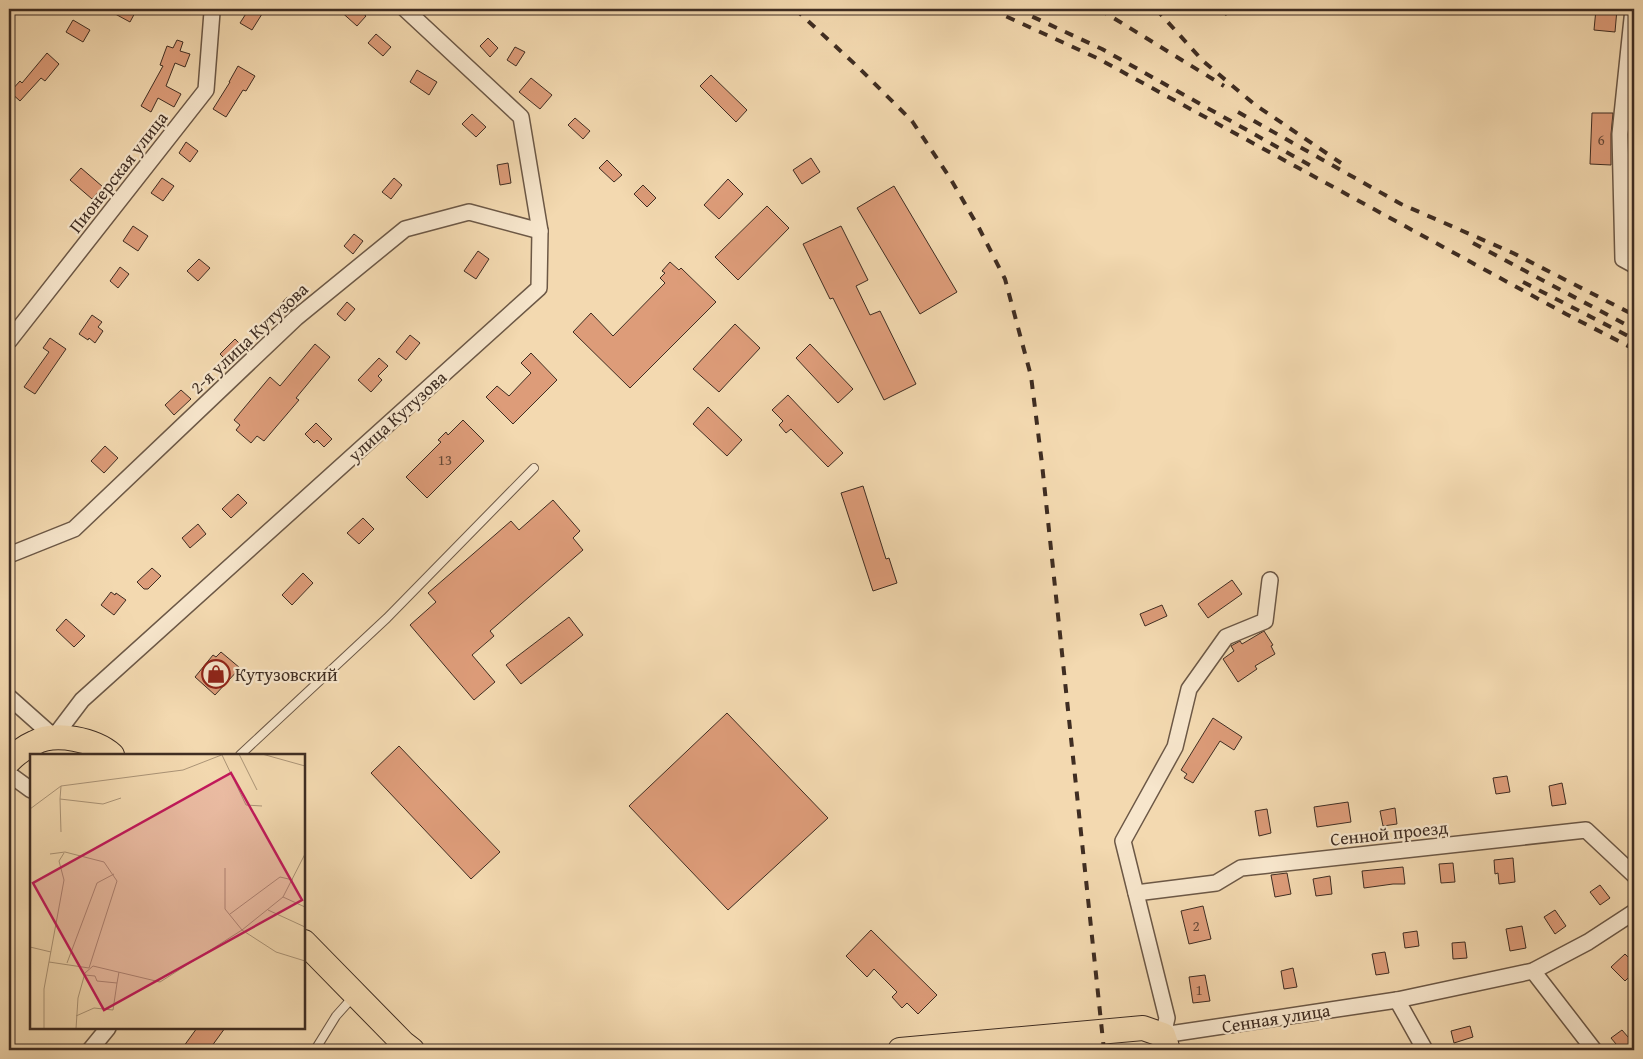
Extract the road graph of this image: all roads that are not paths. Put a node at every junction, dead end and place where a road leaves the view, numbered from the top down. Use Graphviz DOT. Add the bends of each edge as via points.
graph roads {
  1 [pos="214,9"];
  2 [pos="405,9"];
  3 [pos="1633,9"];
  4 [pos="540,231"];
  5 [pos="1634,265"];
  6 [pos="9,341"];
  7 [pos="534,468"];
  8 [pos="9,555"];
  9 [pos="1270,580"];
  10 [pos="9,697"];
  11 [pos="54,737"];
  12 [pos="111,754"];
  13 [pos="241,754"];
  14 [pos="9,761"];
  15 [pos="9,774"];
  16 [pos="30,789"];
  17 [pos="1634,875"];
  18 [pos="1136,893"];
  19 [pos="1634,912"];
  20 [pos="305,943"];
  21 [pos="1533,972"];
  22 [pos="355,995"];
  23 [pos="1396,1000"];
  24 [pos="107,1029"];
  25 [pos="1165,1043"];
  26 [pos="989,1046"];
  27 [pos="90,1050"];
  28 [pos="315,1050"];
  29 [pos="412,1050"];
  30 [pos="900,1050"];
  31 [pos="1425,1050"];
  32 [pos="1594,1050"];
  1 -- 6 [label="street, Пионерская улица" via="206,90"];
  2 -- 4 [label="street, улица Кутузова" via="521,117"];
  3 -- 5 [label="street" via="1620,134 1623,259"];
  4 -- 8 [label="street, 2-я улица Кутузова" via="469,212 405,229 296,318 74,529"];
  4 -- 11 [label="street, улица Кутузова" via="539,288 82,700"];
  7 -- 13 [label="lane" via="387,618"];
  9 -- 18 [label="street" via="1265,621 1226,637 1189,689 1175,747 1123,840"];
  10 -- 11 [label="street"];
  11 -- 12 [label="main road" via="85,741"];
  11 -- 14 [label="main road" via="35,742"];
  15 -- 16 [label="street"];
  17 -- 18 [label="street, Сенной проезд" via="1586,830 1241,868 1216,883"];
  18 -- 25 [label="street" via="1167,1018"];
  19 -- 21 [label="street, Сенная улица"];
  20 -- 22 [label="main road"];
  21 -- 23 [label="street, Сенная улица"];
  21 -- 32 [label="street"];
  22 -- 28 [label="lane" via="336,1016"];
  22 -- 29 [label="main road"];
  23 -- 25 [label="street, Сенная улица"];
  23 -- 31 [label="street"];
  24 -- 27 [label="street"];
  25 -- 26 [label="main road, Сенная улица" via="1143,1028"];
  26 -- 30 [label="main road, Сенная улица"];
}
